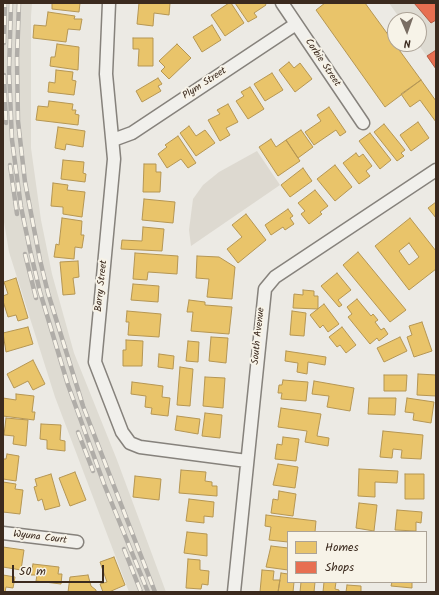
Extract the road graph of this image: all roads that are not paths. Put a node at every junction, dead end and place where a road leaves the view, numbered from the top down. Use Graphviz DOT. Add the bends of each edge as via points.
graph roads {
  1 [pos="109,3"];
  2 [pos="282,3"];
  3 [pos="296,24"];
  4 [pos="363,123"];
  5 [pos="113,140"];
  6 [pos="436,170"];
  7 [pos="247,461"];
  8 [pos="3,533"];
  9 [pos="77,542"];
  10 [pos="234,592"];
  1 -- 5 [label="street, Barry Street" via="106,74"];
  2 -- 3 [label="street, Corbie Street"];
  3 -- 4 [label="street, Corbie Street"];
  3 -- 5 [label="street, Plym Street" via="132,133"];
  5 -- 7 [label="street, Barry Street" via="114,159 94,358 122,432 130,443 140,447"];
  6 -- 7 [label="street, South Avenue" via="275,277 267,285"];
  7 -- 10 [label="street, South Avenue"];
  8 -- 9 [label="street, Wyuna Court"];
}
